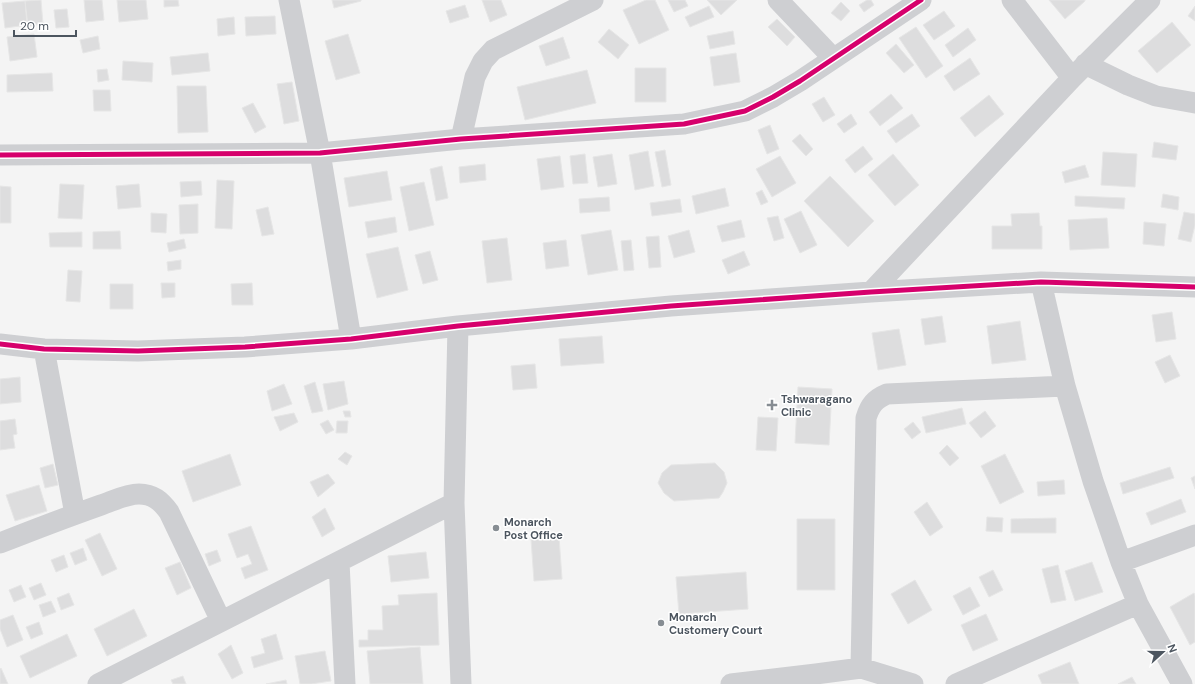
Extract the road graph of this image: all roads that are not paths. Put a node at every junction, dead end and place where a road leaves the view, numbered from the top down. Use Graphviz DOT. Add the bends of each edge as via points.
graph roads {
  1 [pos="289,0"];
  2 [pos="593,0"];
  3 [pos="778,0"];
  4 [pos="921,0"];
  5 [pos="1012,0"];
  6 [pos="1150,0"];
  7 [pos="833,58"];
  8 [pos="1078,71"];
  9 [pos="1195,103"];
  10 [pos="461,139"];
  11 [pos="320,153"];
  12 [pos="0,155"];
  13 [pos="1041,282"];
  14 [pos="1195,287"];
  15 [pos="871,292"];
  16 [pos="458,326"];
  17 [pos="351,339"];
  18 [pos="0,344"];
  19 [pos="44,349"];
  20 [pos="1066,386"];
  21 [pos="454,503"];
  22 [pos="75,514"];
  23 [pos="1195,535"];
  24 [pos="0,543"];
  25 [pos="339,562"];
  26 [pos="1122,562"];
  27 [pos="1138,604"];
  28 [pos="221,621"];
  29 [pos="861,668"];
  30 [pos="815,679"];
  31 [pos="98,684"];
  32 [pos="345,684"];
  33 [pos="461,684"];
  34 [pos="731,684"];
  35 [pos="913,684"];
  36 [pos="956,684"];
  37 [pos="1182,684"];
  1 -- 11 [label="street"];
  2 -- 10 [label="street" via="493,50 483,61 475,77"];
  3 -- 7 [label="street"];
  4 -- 7 [label="street"];
  5 -- 8 [label="street"];
  6 -- 8 [label="street"];
  7 -- 10 [label="street" via="773,97 745,111 711,119 684,124"];
  8 -- 9 [label="street" via="1156,96"];
  8 -- 15 [label="street"];
  10 -- 11 [label="street"];
  11 -- 12 [label="street"];
  11 -- 17 [label="street"];
  13 -- 14 [label="street"];
  13 -- 15 [label="street"];
  13 -- 20 [label="street"];
  15 -- 16 [label="street" via="671,306"];
  16 -- 17 [label="street"];
  16 -- 21 [label="street"];
  17 -- 19 [label="street" via="245,347 138,351"];
  18 -- 19 [label="street"];
  19 -- 22 [label="street"];
  20 -- 26 [label="street" via="1093,482"];
  20 -- 29 [label="street" via="887,394 868,409"];
  21 -- 25 [label="street"];
  21 -- 33 [label="street"];
  22 -- 24 [label="street"];
  22 -- 28 [label="street" via="132,495 146,495 159,500 169,512"];
  23 -- 26 [label="street"];
  25 -- 28 [label="street"];
  25 -- 32 [label="street"];
  26 -- 27 [label="street"];
  27 -- 36 [label="street"];
  27 -- 37 [label="street"];
  28 -- 31 [label="street"];
  29 -- 30 [label="street"];
  29 -- 35 [label="street"];
  30 -- 34 [label="street"];
}
